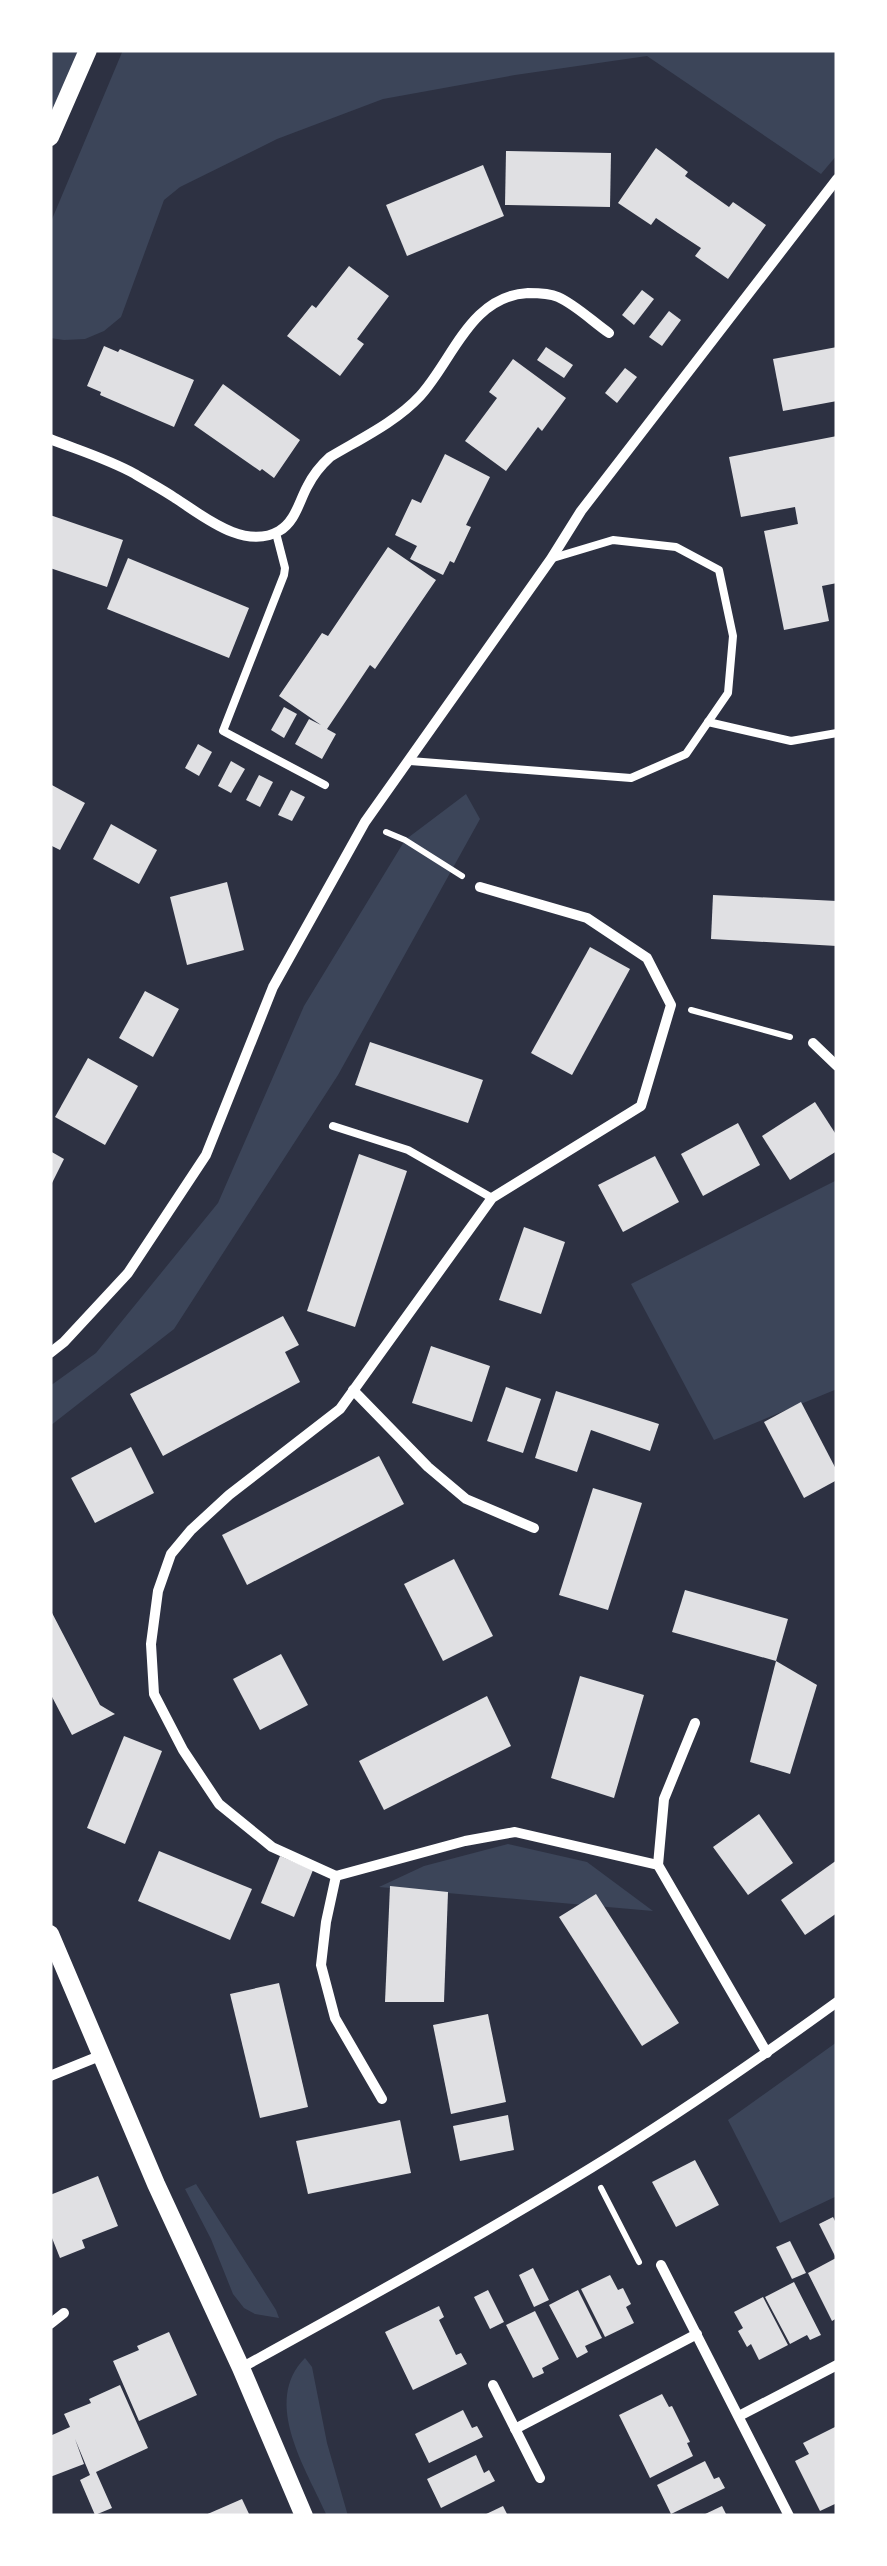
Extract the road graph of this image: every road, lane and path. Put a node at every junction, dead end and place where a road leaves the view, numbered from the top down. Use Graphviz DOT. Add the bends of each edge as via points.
graph roads {
  1 [pos="88,50"];
  2 [pos="50,137"];
  3 [pos="837,178"];
  4 [pos="609,333"];
  5 [pos="50,439"];
  6 [pos="276,533"];
  7 [pos="551,559"];
  8 [pos="708,722"];
  9 [pos="837,734"];
  10 [pos="410,761"];
  11 [pos="326,785"];
  12 [pos="366,822"];
  13 [pos="480,887"];
  14 [pos="671,1005"];
  15 [pos="813,1043"];
  16 [pos="837,1066"];
  17 [pos="333,1126"];
  18 [pos="492,1198"];
  19 [pos="50,1353"];
  20 [pos="354,1390"];
  21 [pos="534,1528"];
  22 [pos="695,1722"];
  23 [pos="658,1865"];
  24 [pos="336,1876"];
  25 [pos="50,1934"];
  26 [pos="837,2002"];
  27 [pos="767,2053"];
  28 [pos="103,2055"];
  29 [pos="50,2076"];
  30 [pos="382,2098"];
  31 [pos="591,2168"];
  32 [pos="662,2265"];
  33 [pos="64,2313"];
  34 [pos="50,2324"];
  35 [pos="697,2334"];
  36 [pos="837,2365"];
  37 [pos="242,2368"];
  38 [pos="493,2384"];
  39 [pos="738,2416"];
  40 [pos="515,2429"];
  41 [pos="540,2478"];
  42 [pos="304,2516"];
  43 [pos="790,2516"];
  1 -- 2 [label="street"];
  3 -- 7 [label="street"];
  4 -- 6 [label="street" via="558,297 510,295 490,305 407,410 319,466 292,518"];
  5 -- 6 [label="street" via="132,472 223,528 256,537"];
  6 -- 11 [label="lane" via="284,575 223,731"];
  7 -- 8 [label="lane" via="613,540 676,547 719,570 733,636 728,692"];
  7 -- 10 [label="street"];
  8 -- 9 [label="lane" via="790,740"];
  8 -- 10 [label="lane" via="686,754 632,778"];
  10 -- 12 [label="street"];
  12 -- 13 [label="path"];
  12 -- 19 [label="street" via="273,986 206,1155 128,1273"];
  13 -- 14 [label="street" via="588,918 647,958"];
  14 -- 15 [label="path"];
  14 -- 18 [label="street" via="642,1106"];
  15 -- 16 [label="street"];
  17 -- 18 [label="lane" via="408,1150"];
  18 -- 20 [label="street"];
  20 -- 21 [label="street" via="466,1499"];
  20 -- 24 [label="street" via="340,1409 191,1530 172,1554 158,1591 150,1644 154,1694 219,1804 272,1847"];
  22 -- 23 [label="street" via="664,1799"];
  23 -- 24 [label="street" via="515,1832"];
  23 -- 27 [label="street"];
  24 -- 30 [label="street" via="321,1965 335,2018"];
  25 -- 28 [label="street"];
  26 -- 27 [label="street"];
  27 -- 31 [label="street"];
  28 -- 29 [label="street"];
  28 -- 37 [label="street"];
  31 -- 32 [label="path" via="644,2273"];
  31 -- 37 [label="street"];
  32 -- 35 [label="street"];
  33 -- 34 [label="street"];
  35 -- 39 [label="street"];
  35 -- 40 [label="street"];
  36 -- 39 [label="street"];
  37 -- 42 [label="street"];
  38 -- 40 [label="street"];
  39 -- 43 [label="street"];
  40 -- 41 [label="street"];
}
